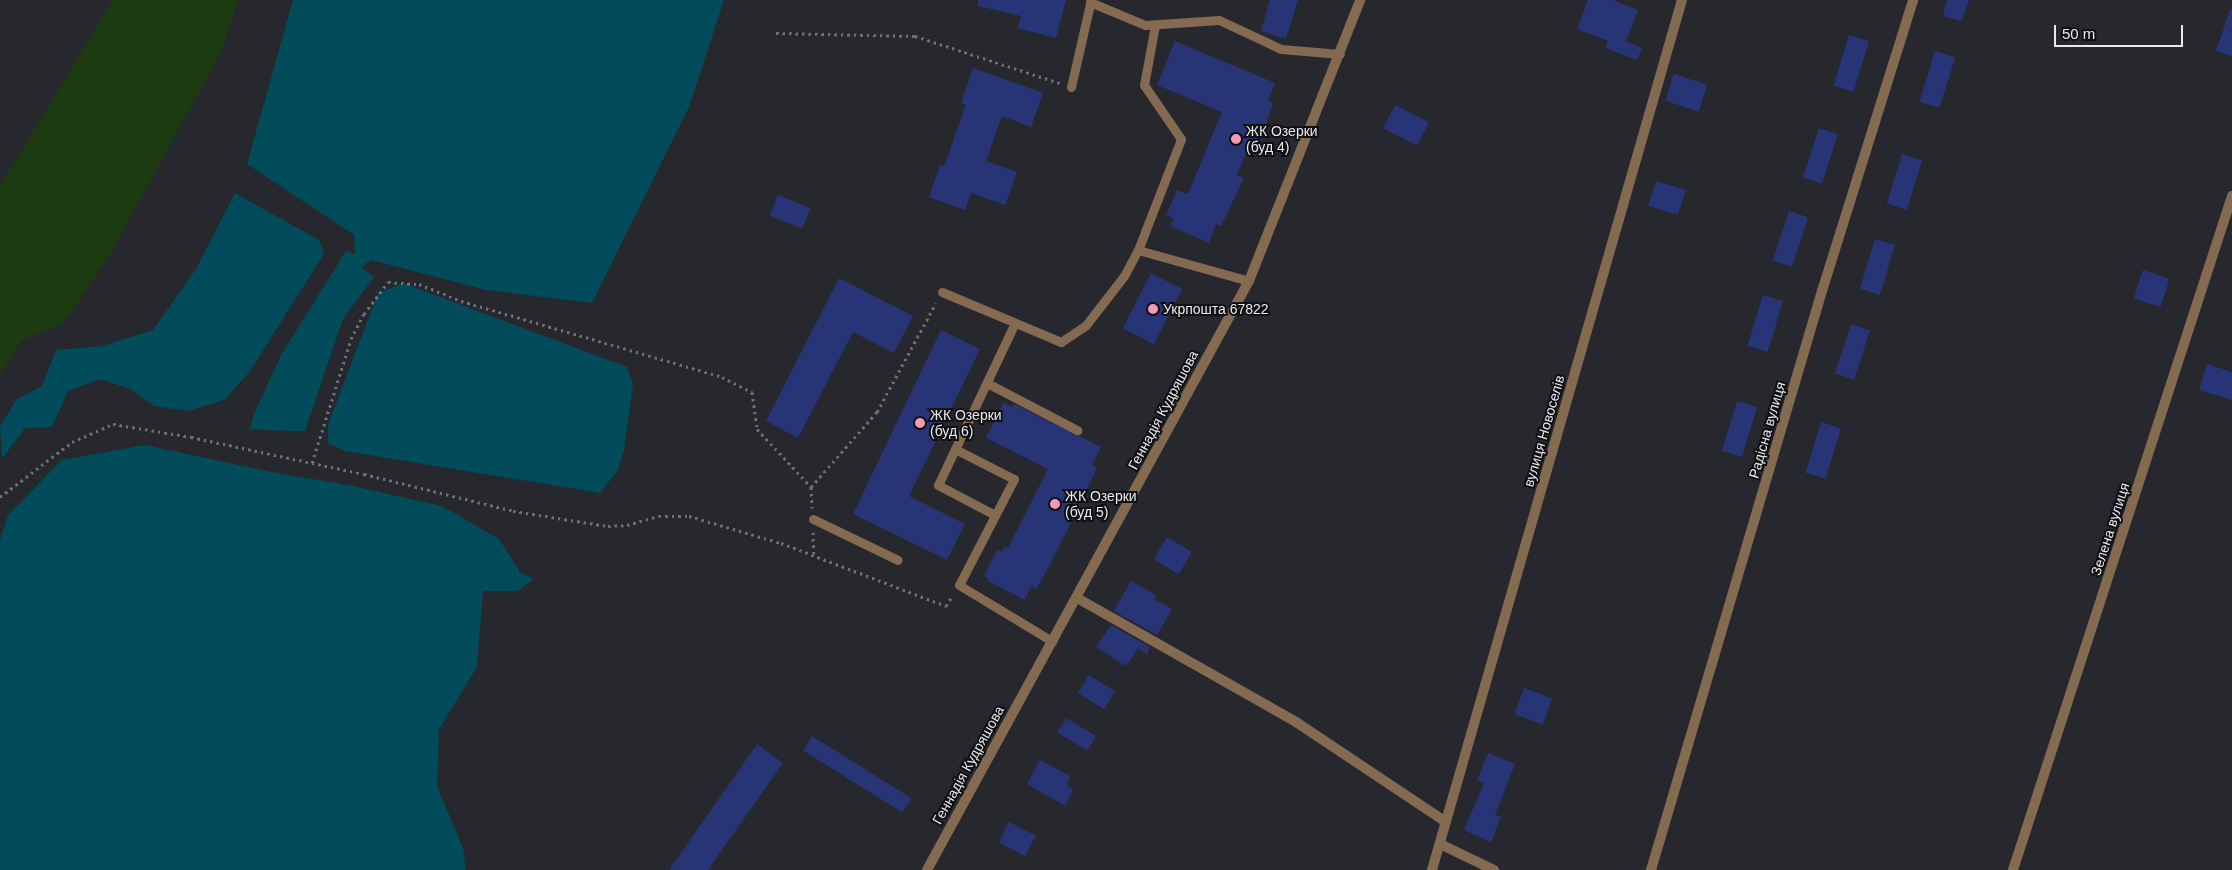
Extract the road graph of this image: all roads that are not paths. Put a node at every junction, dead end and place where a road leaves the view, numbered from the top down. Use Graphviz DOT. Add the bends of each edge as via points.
graph roads {
  1 [pos="1360,0"];
  2 [pos="1682,0"];
  3 [pos="1913,0"];
  4 [pos="1091,1"];
  5 [pos="1155,26"];
  6 [pos="1340,54"];
  7 [pos="1071,87"];
  8 [pos="2232,196"];
  9 [pos="1138,250"];
  10 [pos="1249,281"];
  11 [pos="942,292"];
  12 [pos="1015,323"];
  13 [pos="986,384"];
  14 [pos="1077,430"];
  15 [pos="955,449"];
  16 [pos="995,515"];
  17 [pos="813,519"];
  18 [pos="898,560"];
  19 [pos="1077,598"];
  20 [pos="1052,641"];
  21 [pos="1446,822"];
  22 [pos="1440,844"];
  23 [pos="927,870"];
  24 [pos="1432,870"];
  25 [pos="1494,870"];
  26 [pos="1652,870"];
  27 [pos="2013,870"];
  1 -- 6 [label="street, Геннадія Кудряшова"];
  2 -- 21 [label="street, вулиця Новоселів"];
  3 -- 26 [label="street, Радісна вулиця" via="1822,291"];
  4 -- 5 [label="lane" via="1145,25"];
  4 -- 7 [label="lane"];
  5 -- 6 [label="lane" via="1219,20 1281,49"];
  5 -- 9 [label="lane" via="1144,86 1181,139"];
  6 -- 10 [label="street, Геннадія Кудряшова"];
  8 -- 27 [label="street, Зелена вулиця"];
  9 -- 10 [label="lane"];
  9 -- 12 [label="lane" via="1124,276 1086,325 1061,342"];
  10 -- 19 [label="street, Геннадія Кудряшова"];
  11 -- 12 [label="lane"];
  12 -- 13 [label="lane"];
  13 -- 14 [label="lane"];
  13 -- 15 [label="lane"];
  15 -- 16 [label="lane" via="938,485"];
  15 -- 16 [label="lane" via="1014,479"];
  16 -- 20 [label="lane" via="959,585"];
  17 -- 18 [label="lane"];
  19 -- 20 [label="street, Геннадія Кудряшова"];
  19 -- 21 [label="street" via="1296,722"];
  20 -- 23 [label="street, Геннадія Кудряшова"];
  21 -- 22 [label="street, вулиця Новоселів"];
  22 -- 24 [label="street, вулиця Новоселів"];
  22 -- 25 [label="street"];
}
